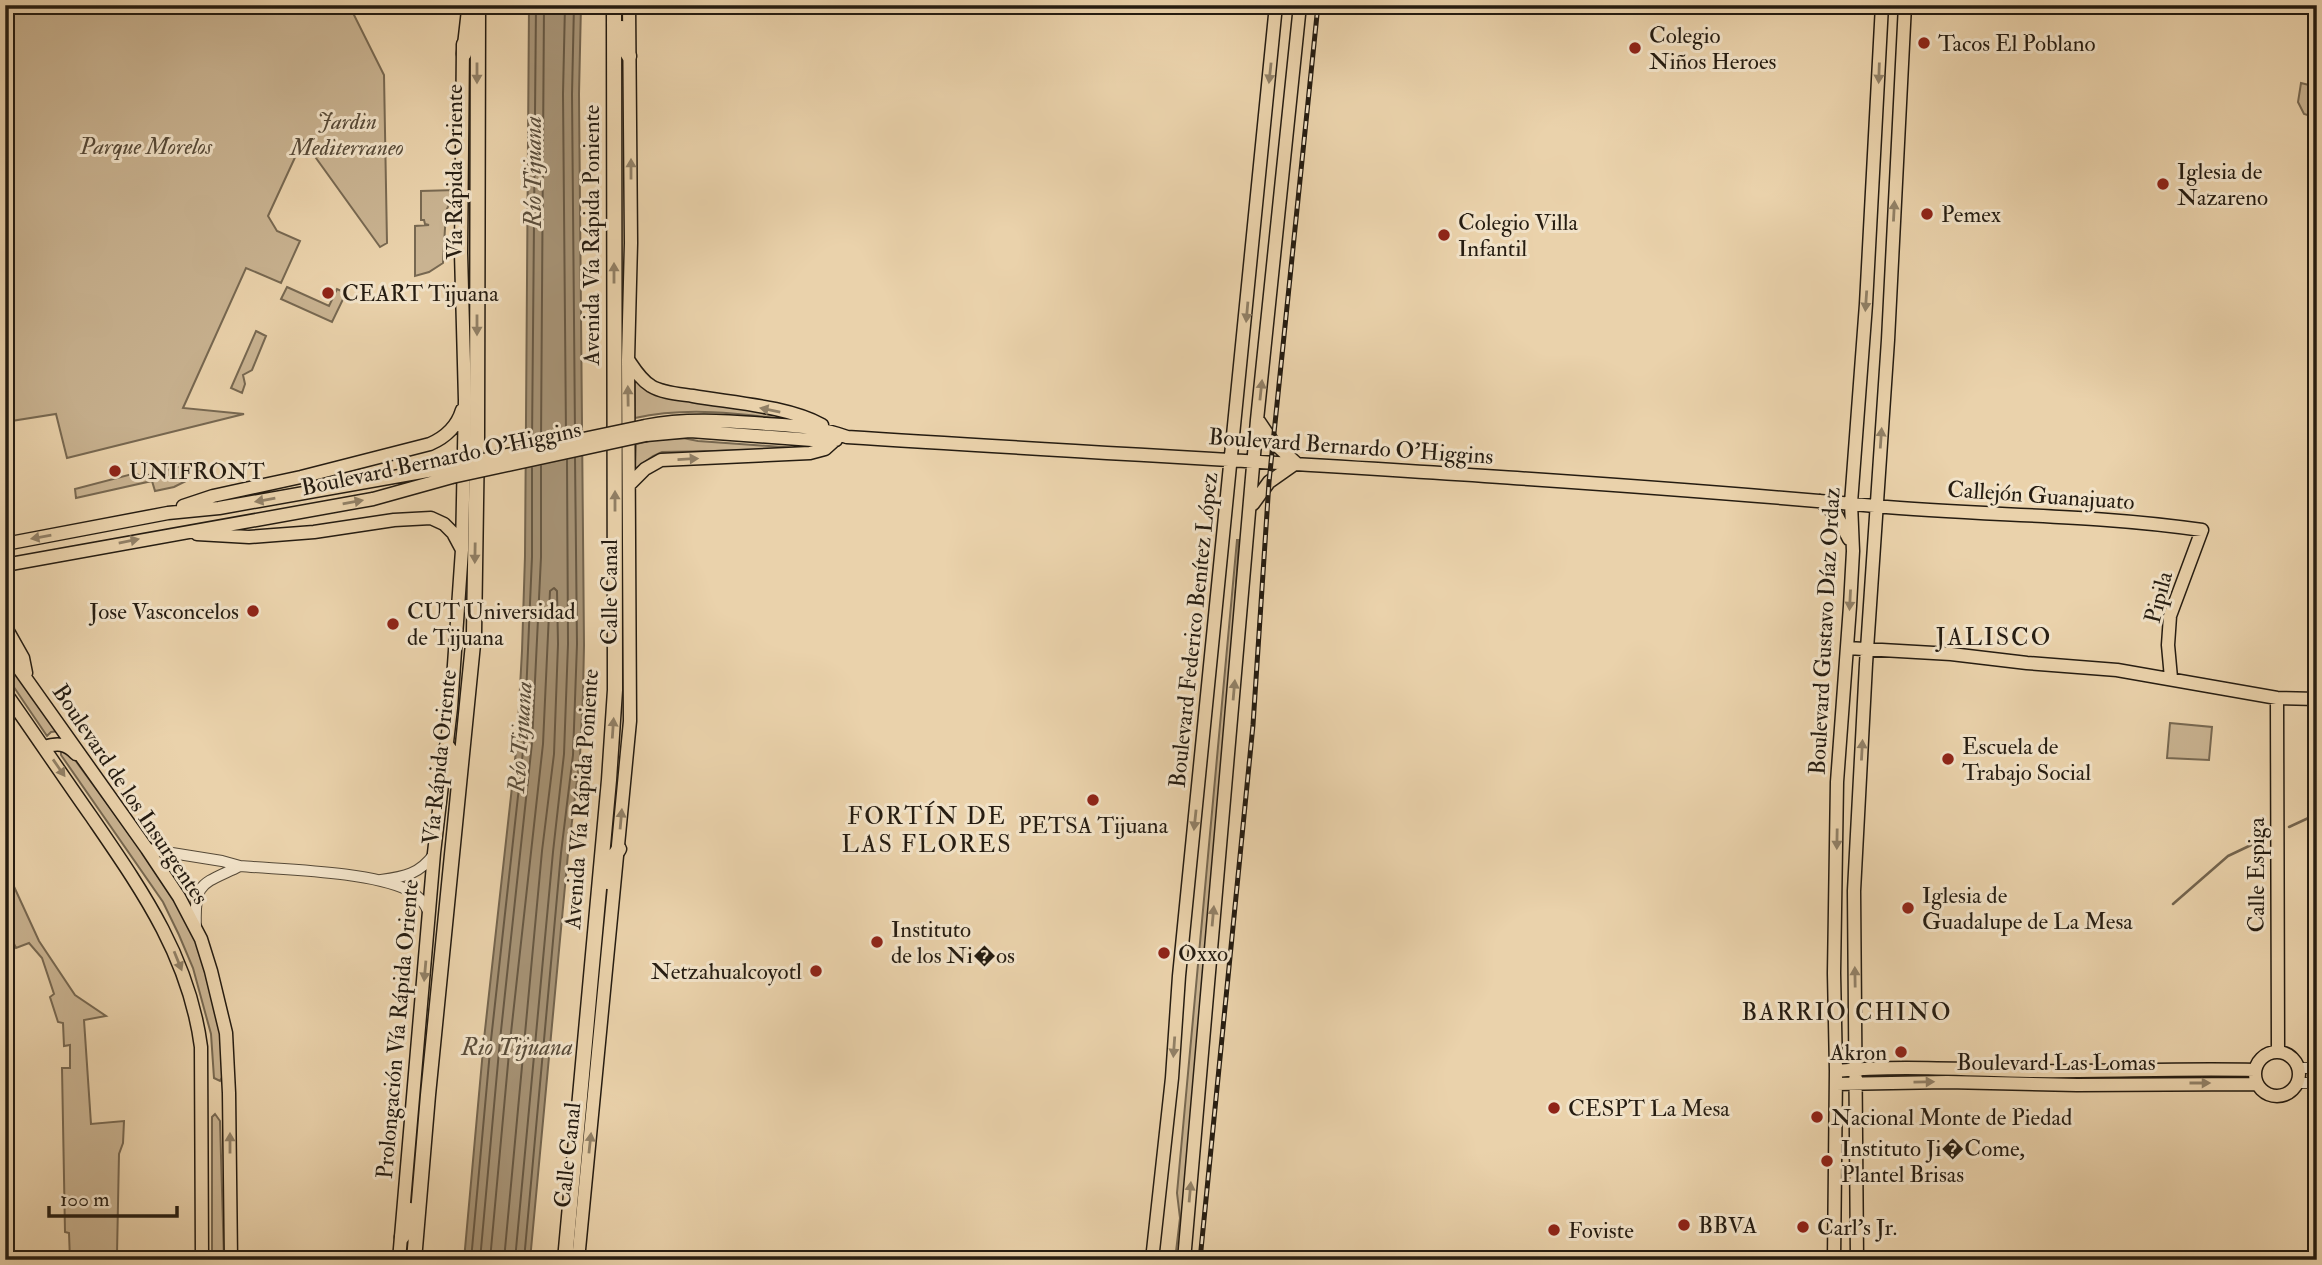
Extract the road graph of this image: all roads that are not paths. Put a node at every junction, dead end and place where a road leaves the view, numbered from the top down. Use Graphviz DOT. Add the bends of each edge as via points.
graph roads {
  1 [pos="462,5"];
  2 [pos="469,5"];
  3 [pos="478,5"];
  4 [pos="614,5"];
  5 [pos="622,5"];
  6 [pos="629,5"];
  7 [pos="1276,5"];
  8 [pos="1300,5"];
  9 [pos="1882,5"];
  10 [pos="1905,5"];
  11 [pos="464,54"];
  12 [pos="629,56"];
  13 [pos="628,360"];
  14 [pos="465,400"];
  15 [pos="1258,420"];
  16 [pos="839,436"];
  17 [pos="1231,460"];
  18 [pos="1254,461"];
  19 [pos="1296,463"];
  20 [pos="451,472"];
  21 [pos="629,485"];
  22 [pos="1820,501"];
  23 [pos="1851,503"];
  24 [pos="1251,506"];
  25 [pos="1876,506"];
  26 [pos="168,513"];
  27 [pos="2202,530"];
  28 [pos="180,532"];
  29 [pos="5,544"];
  30 [pos="462,550"];
  31 [pos="1853,551"];
  32 [pos="8,567"];
  33 [pos="5,626"];
  34 [pos="1847,648"];
  35 [pos="1868,648"];
  36 [pos="5,649"];
  37 [pos="26,677"];
  38 [pos="2171,678"];
  39 [pos="5,692"];
  40 [pos="2277,698"];
  41 [pos="2317,699"];
  42 [pos="447,746"];
  43 [pos="44,747"];
  44 [pos="97,777"];
  45 [pos="147,849"];
  46 [pos="619,849"];
  47 [pos="434,853"];
  48 [pos="240,866"];
  49 [pos="377,880"];
  50 [pos="430,915"];
  51 [pos="196,929"];
  52 [pos="442,956"];
  53 [pos="585,1028"];
  54 [pos="2278,1052"];
  55 [pos="2299,1068"];
  56 [pos="2317,1068"];
  57 [pos="1855,1070"];
  58 [pos="2255,1070"];
  59 [pos="1836,1078"];
  60 [pos="1856,1083"];
  61 [pos="2298,1083"];
  62 [pos="2317,1083"];
  63 [pos="2256,1084"];
  64 [pos="428,1095"];
  65 [pos="573,1169"];
  66 [pos="402,1237"];
  67 [pos="202,1260"];
  68 [pos="231,1260"];
  69 [pos="399,1260"];
  70 [pos="414,1260"];
  71 [pos="565,1260"];
  72 [pos="576,1260"];
  73 [pos="1152,1260"];
  74 [pos="1184,1260"];
  75 [pos="1834,1260"];
  76 [pos="1857,1260"];
  1 -- 11 [label="main road, Prolongación Vía Rápida Oriente"];
  2 -- 11 [label="highway"];
  3 -- 52 [label="highway, Vía Rápida Oriente, one-way" via="474,635"];
  53 -- 4 [label="highway, Avenida Vía Rápida Poniente, one-way" via="615,690"];
  5 -- 12 [label="highway" via="623,46"];
  6 -- 12 [label="main road, Calle Canal"];
  7 -- 17 [label="main road, Boulevard Federico Benítez López, one-way"];
  15 -- 8 [label="main road, Boulevard Federico Benítez López, one-way"];
  9 -- 23 [label="main road, Boulevard Gustavo Díaz Ordaz, one-way"];
  25 -- 10 [label="main road, Boulevard Gustavo Díaz Ordaz, one-way"];
  11 -- 14 [label="main road, Prolongación Vía Rápida Oriente" via="461,253"];
  13 -- 12 [label="main road, Calle Canal, one-way"];
  16 -- 13 [label="main road, one-way" via="796,415 652,387"];
  21 -- 13 [label="main road, Calle Canal, one-way"];
  14 -- 26 [label="main road" via="448,434 430,443 212,496"];
  14 -- 30 [label="main road, Prolongación Vía Rápida Oriente"];
  15 -- 18 [label="main road, Boulevard Federico Benítez López"];
  15 -- 19 [label="main road"];
  16 -- 17 [label="main road, Boulevard Bernardo O'Higgins"];
  16 -- 20 [label="main road, Boulevard Bernardo O'Higgins, bridge" via="814,428 671,420 645,430"];
  21 -- 16 [label="main road, one-way" via="661,460 810,453 825,449"];
  17 -- 18 [label="main road, Boulevard Bernardo O'Higgins"];
  17 -- 73 [label="main road, Boulevard Federico Benítez López, one-way"];
  18 -- 19 [label="main road, Boulevard Bernardo O'Higgins"];
  18 -- 24 [label="main road, Boulevard Federico Benítez López"];
  19 -- 22 [label="main road, Boulevard Bernardo O'Higgins"];
  19 -- 24 [label="main road" via="1269,482"];
  20 -- 26 [label="main road, Boulevard Bernardo O'Higgins, one-way"];
  28 -- 20 [label="main road, Boulevard Bernardo O'Higgins, one-way" via="373,499"];
  46 -- 21 [label="main road, Calle Canal, one-way" via="630,721"];
  22 -- 23 [label="main road, Boulevard Bernardo O'Higgins"];
  22 -- 31 [label="main road" via="1837,516"];
  23 -- 25 [label="main road, Callejón Guanajuato"];
  23 -- 31 [label="main road, Boulevard Gustavo Díaz Ordaz"];
  74 -- 24 [label="main road, Boulevard Federico Benítez López, one-way"];
  25 -- 27 [label="main road, Callejón Guanajuato"];
  25 -- 35 [label="main road, Boulevard Gustavo Díaz Ordaz"];
  26 -- 29 [label="main road, Boulevard Bernardo O'Higgins, one-way"];
  27 -- 38 [label="main road, Pipila" via="2169,617"];
  28 -- 30 [label="main road" via="250,537 431,518 453,533"];
  32 -- 28 [label="main road, Boulevard Bernardo O'Higgins, one-way"];
  30 -- 42 [label="main road, Prolongación Vía Rápida Oriente"];
  31 -- 34 [label="main road, Boulevard Gustavo Díaz Ordaz, one-way"];
  33 -- 37 [label="main road" via="23,657"];
  34 -- 35 [label="main road"];
  34 -- 59 [label="main road, Boulevard Gustavo Díaz Ordaz, one-way" via="1837,782"];
  35 -- 38 [label="main road"];
  57 -- 35 [label="main road, Boulevard Gustavo Díaz Ordaz, one-way" via="1854,891"];
  36 -- 37 [label="main road, Boulevard de los Insurgentes"];
  37 -- 44 [label="main road, Boulevard de los Insurgentes"];
  38 -- 40 [label="main road"];
  39 -- 43 [label="main road, Boulevard de los Insurgentes"];
  40 -- 41 [label="main road"];
  40 -- 54 [label="main road, Calle Espiga"];
  42 -- 47 [label="main road, Prolongación Vía Rápida Oriente"];
  42 -- 52 [label="highway" via="453,762 436,935"];
  43 -- 44 [label="main road" via="61,744 71,748"];
  43 -- 67 [label="main road, Boulevard de los Insurgentes, one-way" via="155,912 186,981 201,1047"];
  44 -- 45 [label="main road, Boulevard de los Insurgentes"];
  45 -- 48 [label="street"];
  45 -- 51 [label="main road, Boulevard de los Insurgentes"];
  46 -- 53 [label="highway" via="610,864 593,1003"];
  72 -- 46 [label="main road, Calle Canal, one-way"];
  47 -- 49 [label="street" via="416,872"];
  47 -- 50 [label="main road, Prolongación Vía Rápida Oriente"];
  48 -- 49 [label="street"];
  48 -- 51 [label="street" via="204,883 195,903"];
  49 -- 50 [label="street" via="416,895"];
  50 -- 66 [label="main road, Prolongación Vía Rápida Oriente, one-way"];
  68 -- 51 [label="main road, Boulevard de los Insurgentes, one-way" via="226,1033"];
  52 -- 64 [label="highway, Vía Rápida Oriente"];
  53 -- 65 [label="highway, Avenida Vía Rápida Poniente"];
  54 -- 55 [label="main road" via="2287,1054"];
  54 -- 58 [label="main road" via="2263,1056"];
  55 -- 56 [label="street"];
  55 -- 61 [label="main road"];
  57 -- 58 [label="main road, Boulevard Las Lomas"];
  57 -- 59 [label="main road, Boulevard Las Lomas"];
  57 -- 60 [label="main road, Boulevard Gustavo Díaz Ordaz"];
  58 -- 63 [label="main road"];
  59 -- 60 [label="main road, Boulevard Las Lomas"];
  59 -- 75 [label="main road, Boulevard Gustavo Díaz Ordaz"];
  60 -- 63 [label="main road, Boulevard Las Lomas, one-way"];
  60 -- 76 [label="main road, Boulevard Gustavo Díaz Ordaz"];
  61 -- 62 [label="street"];
  61 -- 63 [label="main road" via="2278,1097 2269,1096"];
  64 -- 66 [label="highway" via="409,1224"];
  64 -- 70 [label="highway, Vía Rápida Oriente"];
  65 -- 71 [label="highway, Avenida Vía Rápida Poniente"];
  65 -- 72 [label="highway"];
  66 -- 69 [label="main road, Prolongación Vía Rápida Oriente"];
}
